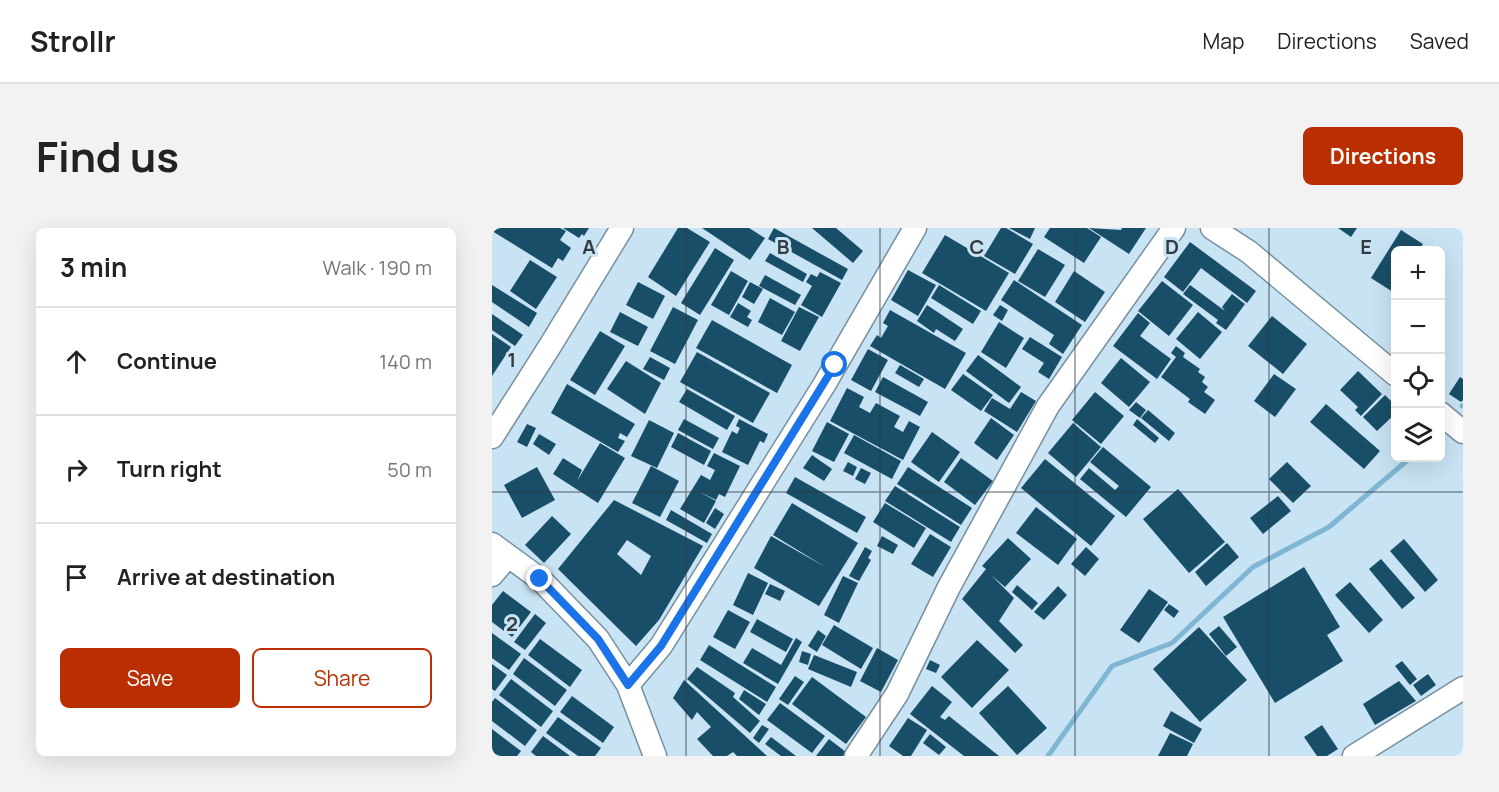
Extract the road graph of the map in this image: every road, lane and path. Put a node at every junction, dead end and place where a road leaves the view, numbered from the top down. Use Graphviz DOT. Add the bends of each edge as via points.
graph roads {
  1 [pos="621,228"];
  2 [pos="915,228"];
  3 [pos="1174,228"];
  4 [pos="1212,228"];
  5 [pos="1391,372"];
  6 [pos="1445,417"];
  7 [pos="1463,432"];
  8 [pos="492,437"];
  9 [pos="500,550"];
  10 [pos="492,575"];
  11 [pos="628,685"];
  12 [pos="1463,688"];
  13 [pos="655,756"];
  14 [pos="856,756"];
  15 [pos="1354,756"];
  1 -- 8 [label="street"];
  2 -- 11 [label="street" via="824,385 661,646"];
  3 -- 14 [label="street" via="1048,406 949,587 897,694"];
  4 -- 5 [label="street" via="1249,252"];
  6 -- 7 [label="street"];
  9 -- 10 [label="street"];
  9 -- 11 [label="street" via="540,579 598,639"];
  11 -- 13 [label="street"];
  12 -- 15 [label="street"];
}
